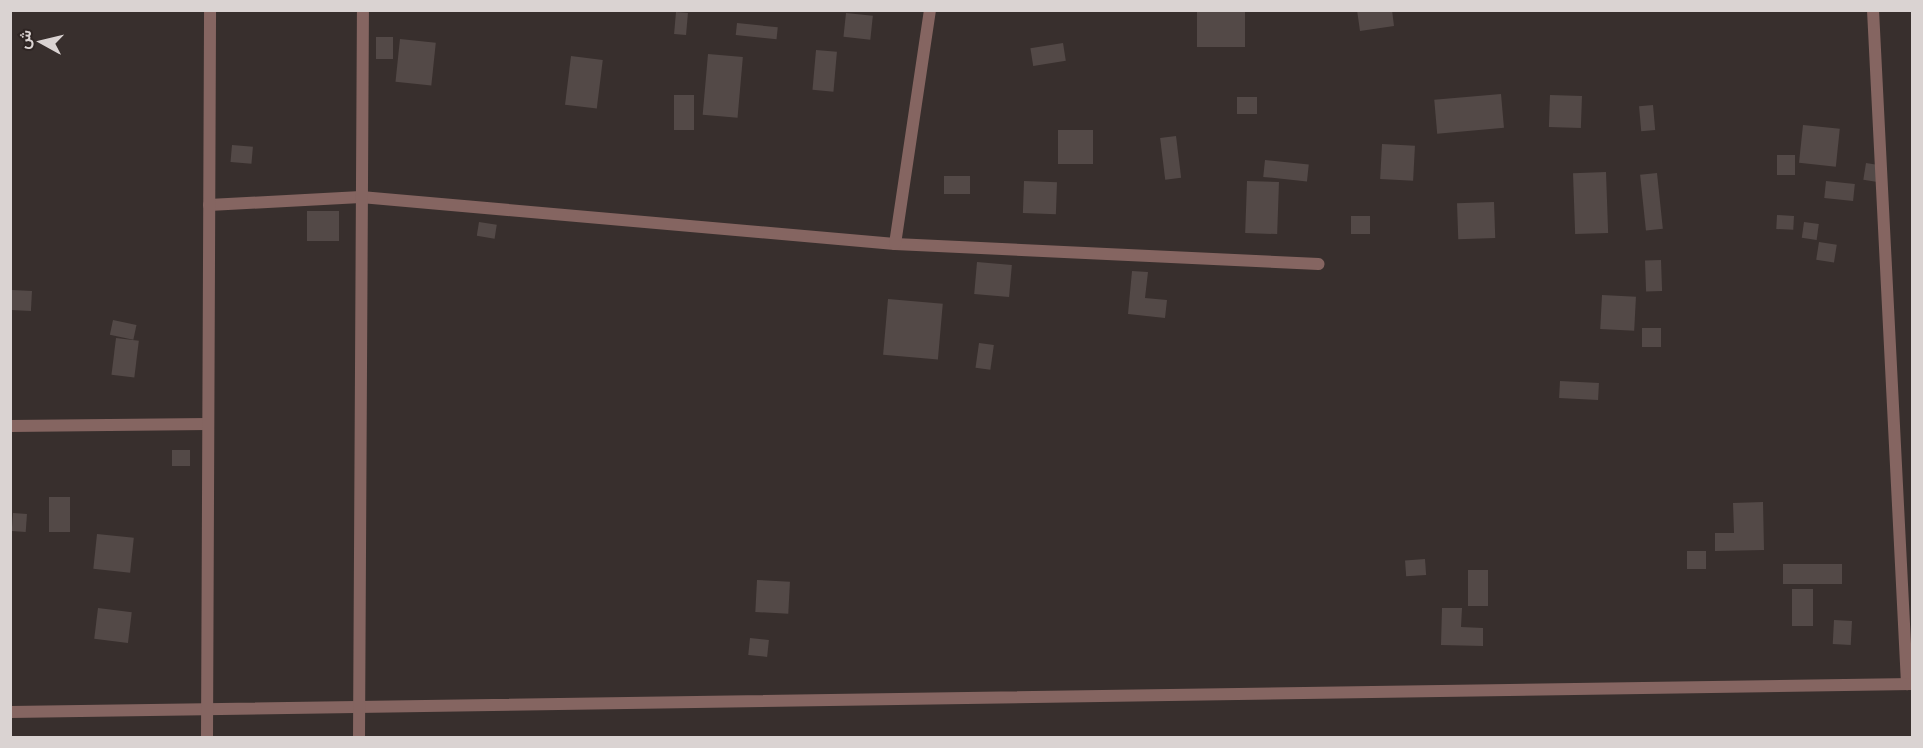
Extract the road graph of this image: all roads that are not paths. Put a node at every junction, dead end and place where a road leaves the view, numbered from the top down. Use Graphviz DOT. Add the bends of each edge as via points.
graph roads {
  1 [pos="210,10"];
  2 [pos="363,10"];
  3 [pos="930,10"];
  4 [pos="1873,10"];
  5 [pos="361,197"];
  6 [pos="209,205"];
  7 [pos="895,243"];
  8 [pos="1319,264"];
  9 [pos="208,424"];
  10 [pos="10,426"];
  11 [pos="1910,684"];
  12 [pos="359,707"];
  13 [pos="207,709"];
  14 [pos="10,712"];
  15 [pos="207,738"];
  16 [pos="359,738"];
  1 -- 6 [label="street"];
  2 -- 5 [label="street"];
  3 -- 7 [label="street"];
  4 -- 11 [label="street"];
  5 -- 6 [label="street"];
  5 -- 7 [label="street"];
  5 -- 12 [label="street"];
  6 -- 9 [label="street"];
  7 -- 8 [label="street"];
  9 -- 10 [label="street"];
  9 -- 13 [label="street"];
  11 -- 12 [label="street"];
  12 -- 13 [label="street"];
  12 -- 16 [label="street"];
  13 -- 14 [label="street"];
  13 -- 15 [label="street"];
}
